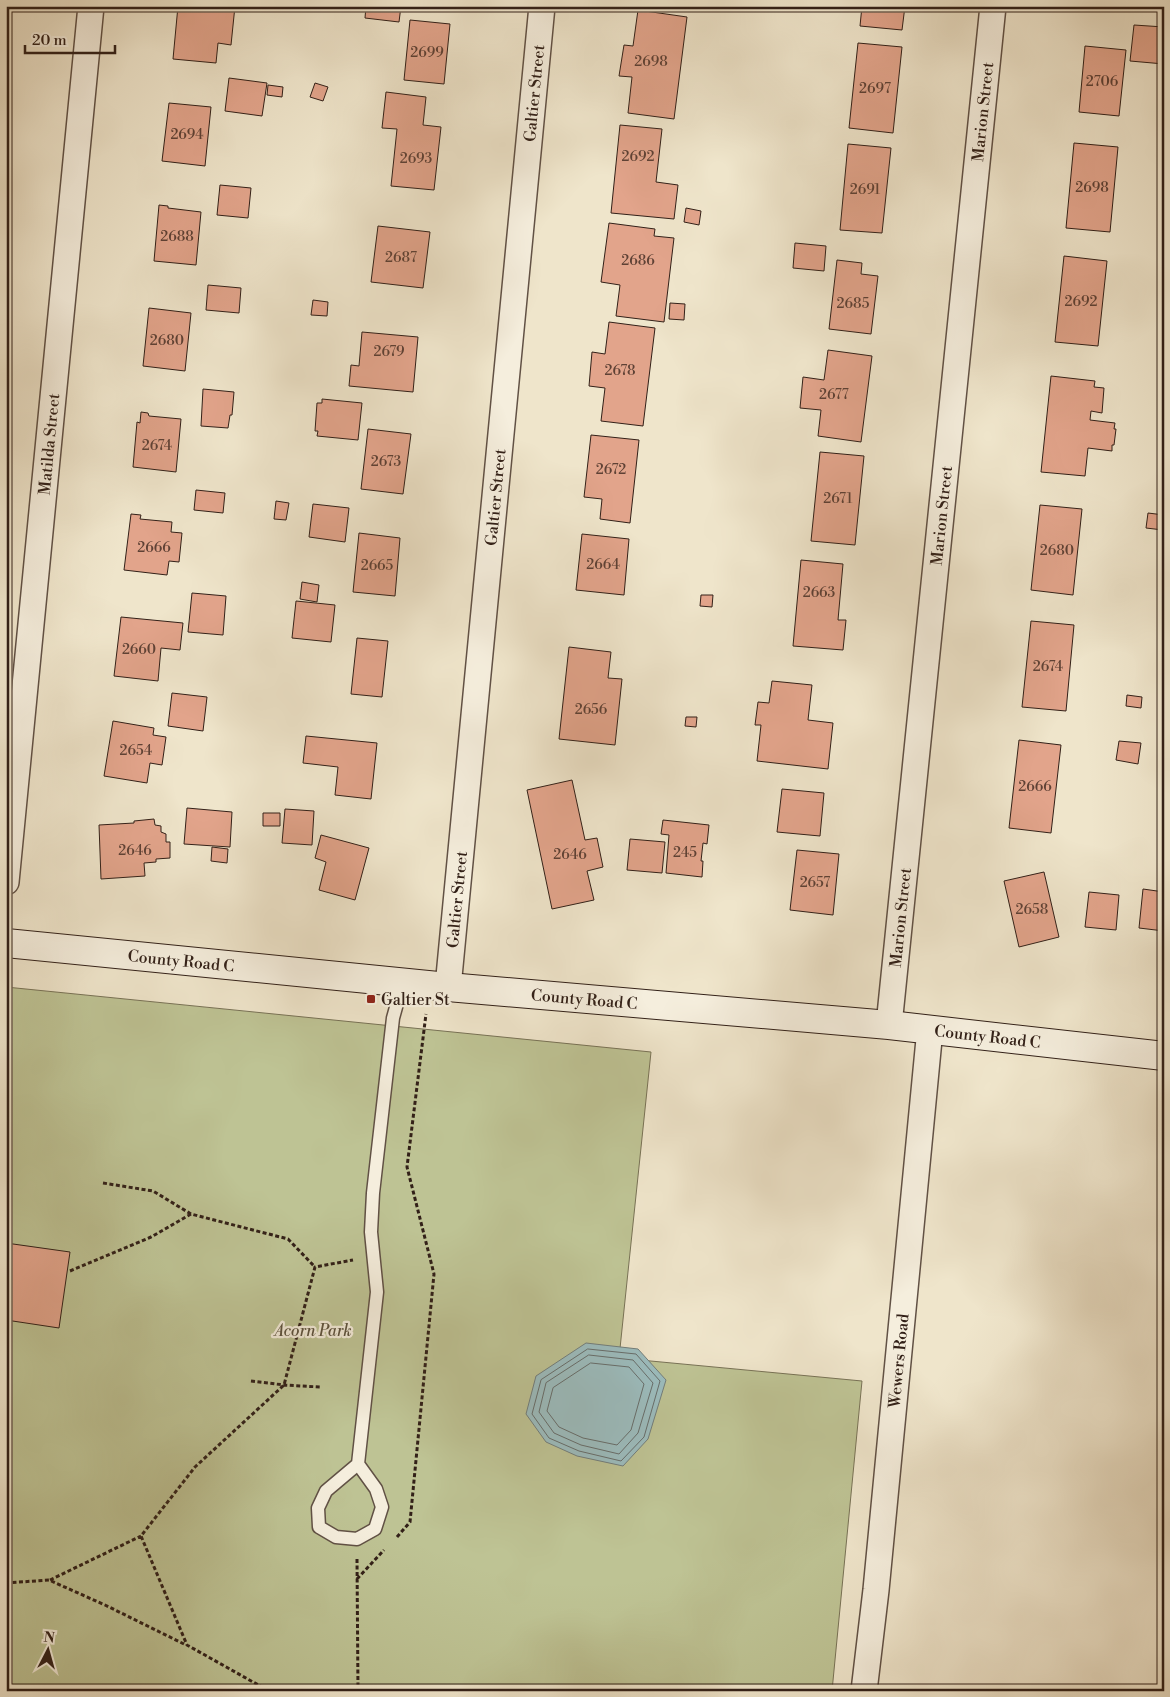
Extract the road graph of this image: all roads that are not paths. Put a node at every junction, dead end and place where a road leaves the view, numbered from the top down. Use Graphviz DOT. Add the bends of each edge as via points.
graph roads {
  1 [pos="91,6"];
  2 [pos="542,6"];
  3 [pos="993,6"];
  4 [pos="6,882"];
  5 [pos="6,943"];
  6 [pos="403,982"];
  7 [pos="448,986"];
  8 [pos="889,1025"];
  9 [pos="930,1029"];
  10 [pos="1164,1056"];
  11 [pos="358,1464"];
  12 [pos="864,1691"];
  1 -- 4 [label="street, Matilda Street"];
  2 -- 7 [label="street, Galtier Street"];
  3 -- 8 [label="street, Marion Street"];
  5 -- 6 [label="main road, County Road C"];
  6 -- 7 [label="main road, County Road C"];
  6 -- 11 [label="lane" via="393,1018 375,1174 371,1232 377,1292"];
  7 -- 8 [label="main road, County Road C"];
  8 -- 9 [label="main road, County Road C"];
  9 -- 10 [label="main road, County Road C"];
  9 -- 12 [label="street, Wewers Road"];
  11 -- 11 [label="lane" via="326,1491 318,1508 319,1527 336,1537 357,1539 375,1529 382,1507 376,1489"];
}
